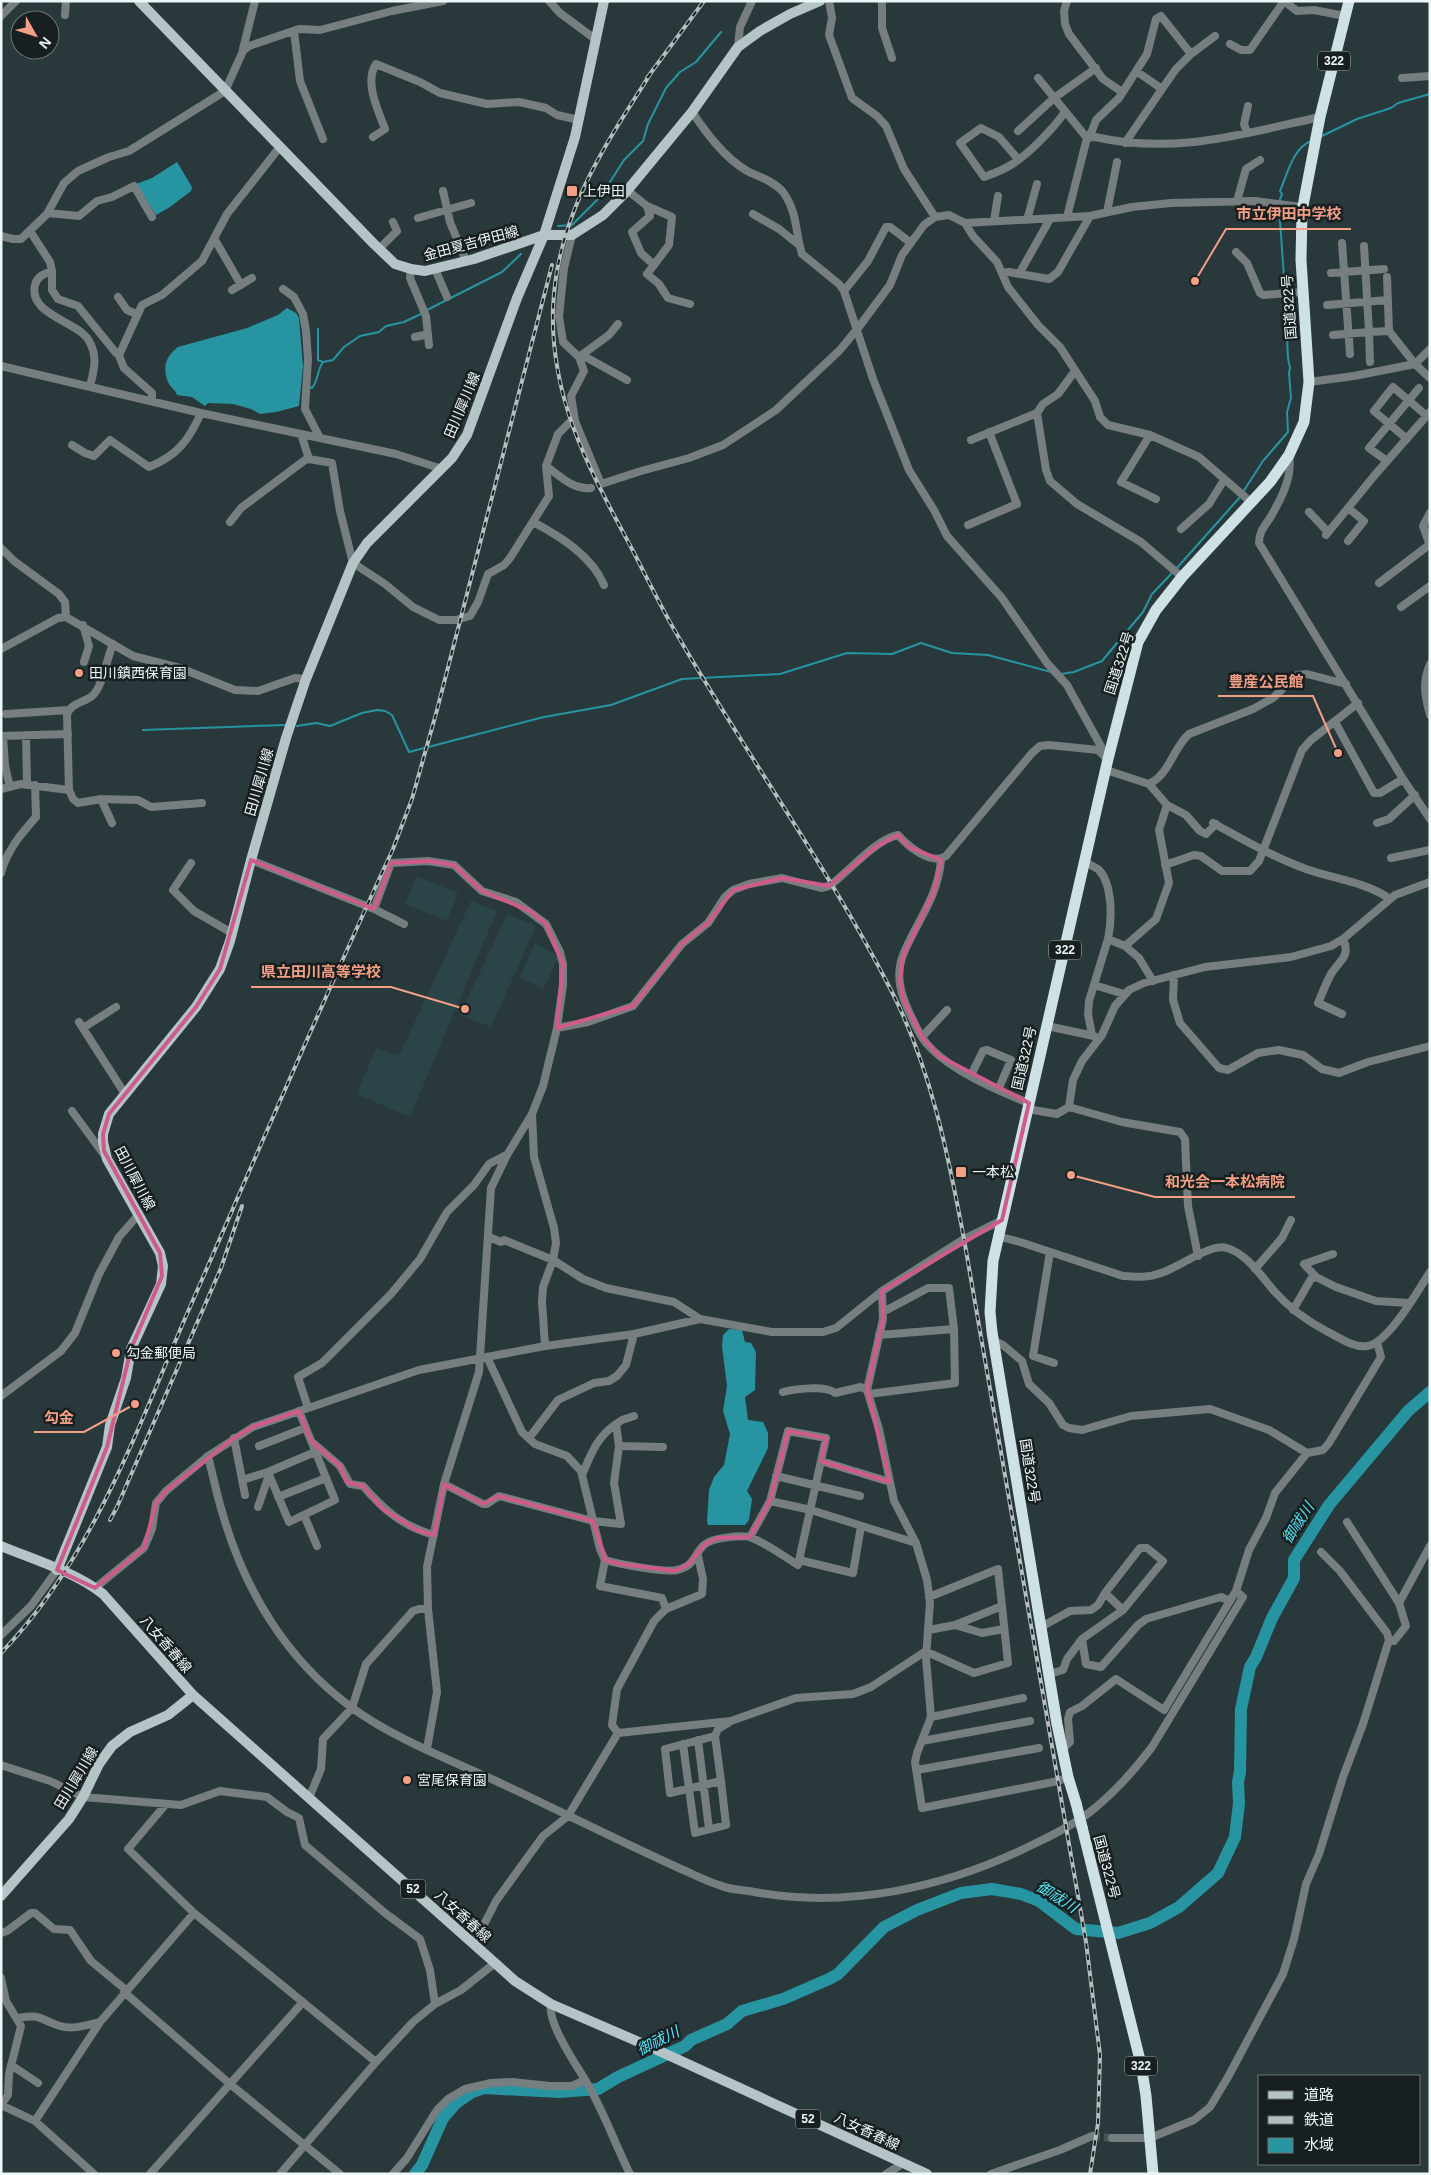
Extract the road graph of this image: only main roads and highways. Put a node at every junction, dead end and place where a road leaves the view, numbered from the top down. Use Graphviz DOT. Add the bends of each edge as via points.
graph roads {
  1 [pos="139,1"];
  2 [pos="604,1"];
  3 [pos="820,1"];
  4 [pos="1349,1"];
  5 [pos="544,236"];
  6 [pos="1,1546"];
  7 [pos="57,1570"];
  8 [pos="192,1695"];
  9 [pos="1,1896"];
  10 [pos="927,2174"];
  11 [pos="1153,2174"];
  1 -- 5 [label="main road, 金田夏吉伊田線" via="395,264 425,271"];
  2 -- 5 [label="main road, 田川犀川線" via="575,137"];
  3 -- 5 [label="main road, 金田夏吉伊田線" via="790,14 738,46 692,112 604,215 572,235"];
  4 -- 11 [label="highway, 国道322号 / 322, bridge" via="1302,207 1301,260 1309,382 1304,422 1289,455 1179,574 1138,642 997,1236 990,1287 994,1341 1062,1750 1140,2064"];
  5 -- 7 [label="main road, 田川犀川線" via="517,298 467,434 452,458 368,544 353,564 306,679 220,969 207,991 108,1114 103,1142 107,1159 160,1252 163,1266 161,1284 131,1349 107,1447"];
  6 -- 7 [label="main road, 八女香春線 / 52"];
  7 -- 8 [label="main road, 八女香春線 / 52" via="95,1588 116,1607"];
  8 -- 9 [label="main road, 田川犀川線" via="168,1715 130,1732 112,1746 69,1818"];
  8 -- 10 [label="main road, 八女香春線 / 52" via="495,1963 551,2004"];
}
